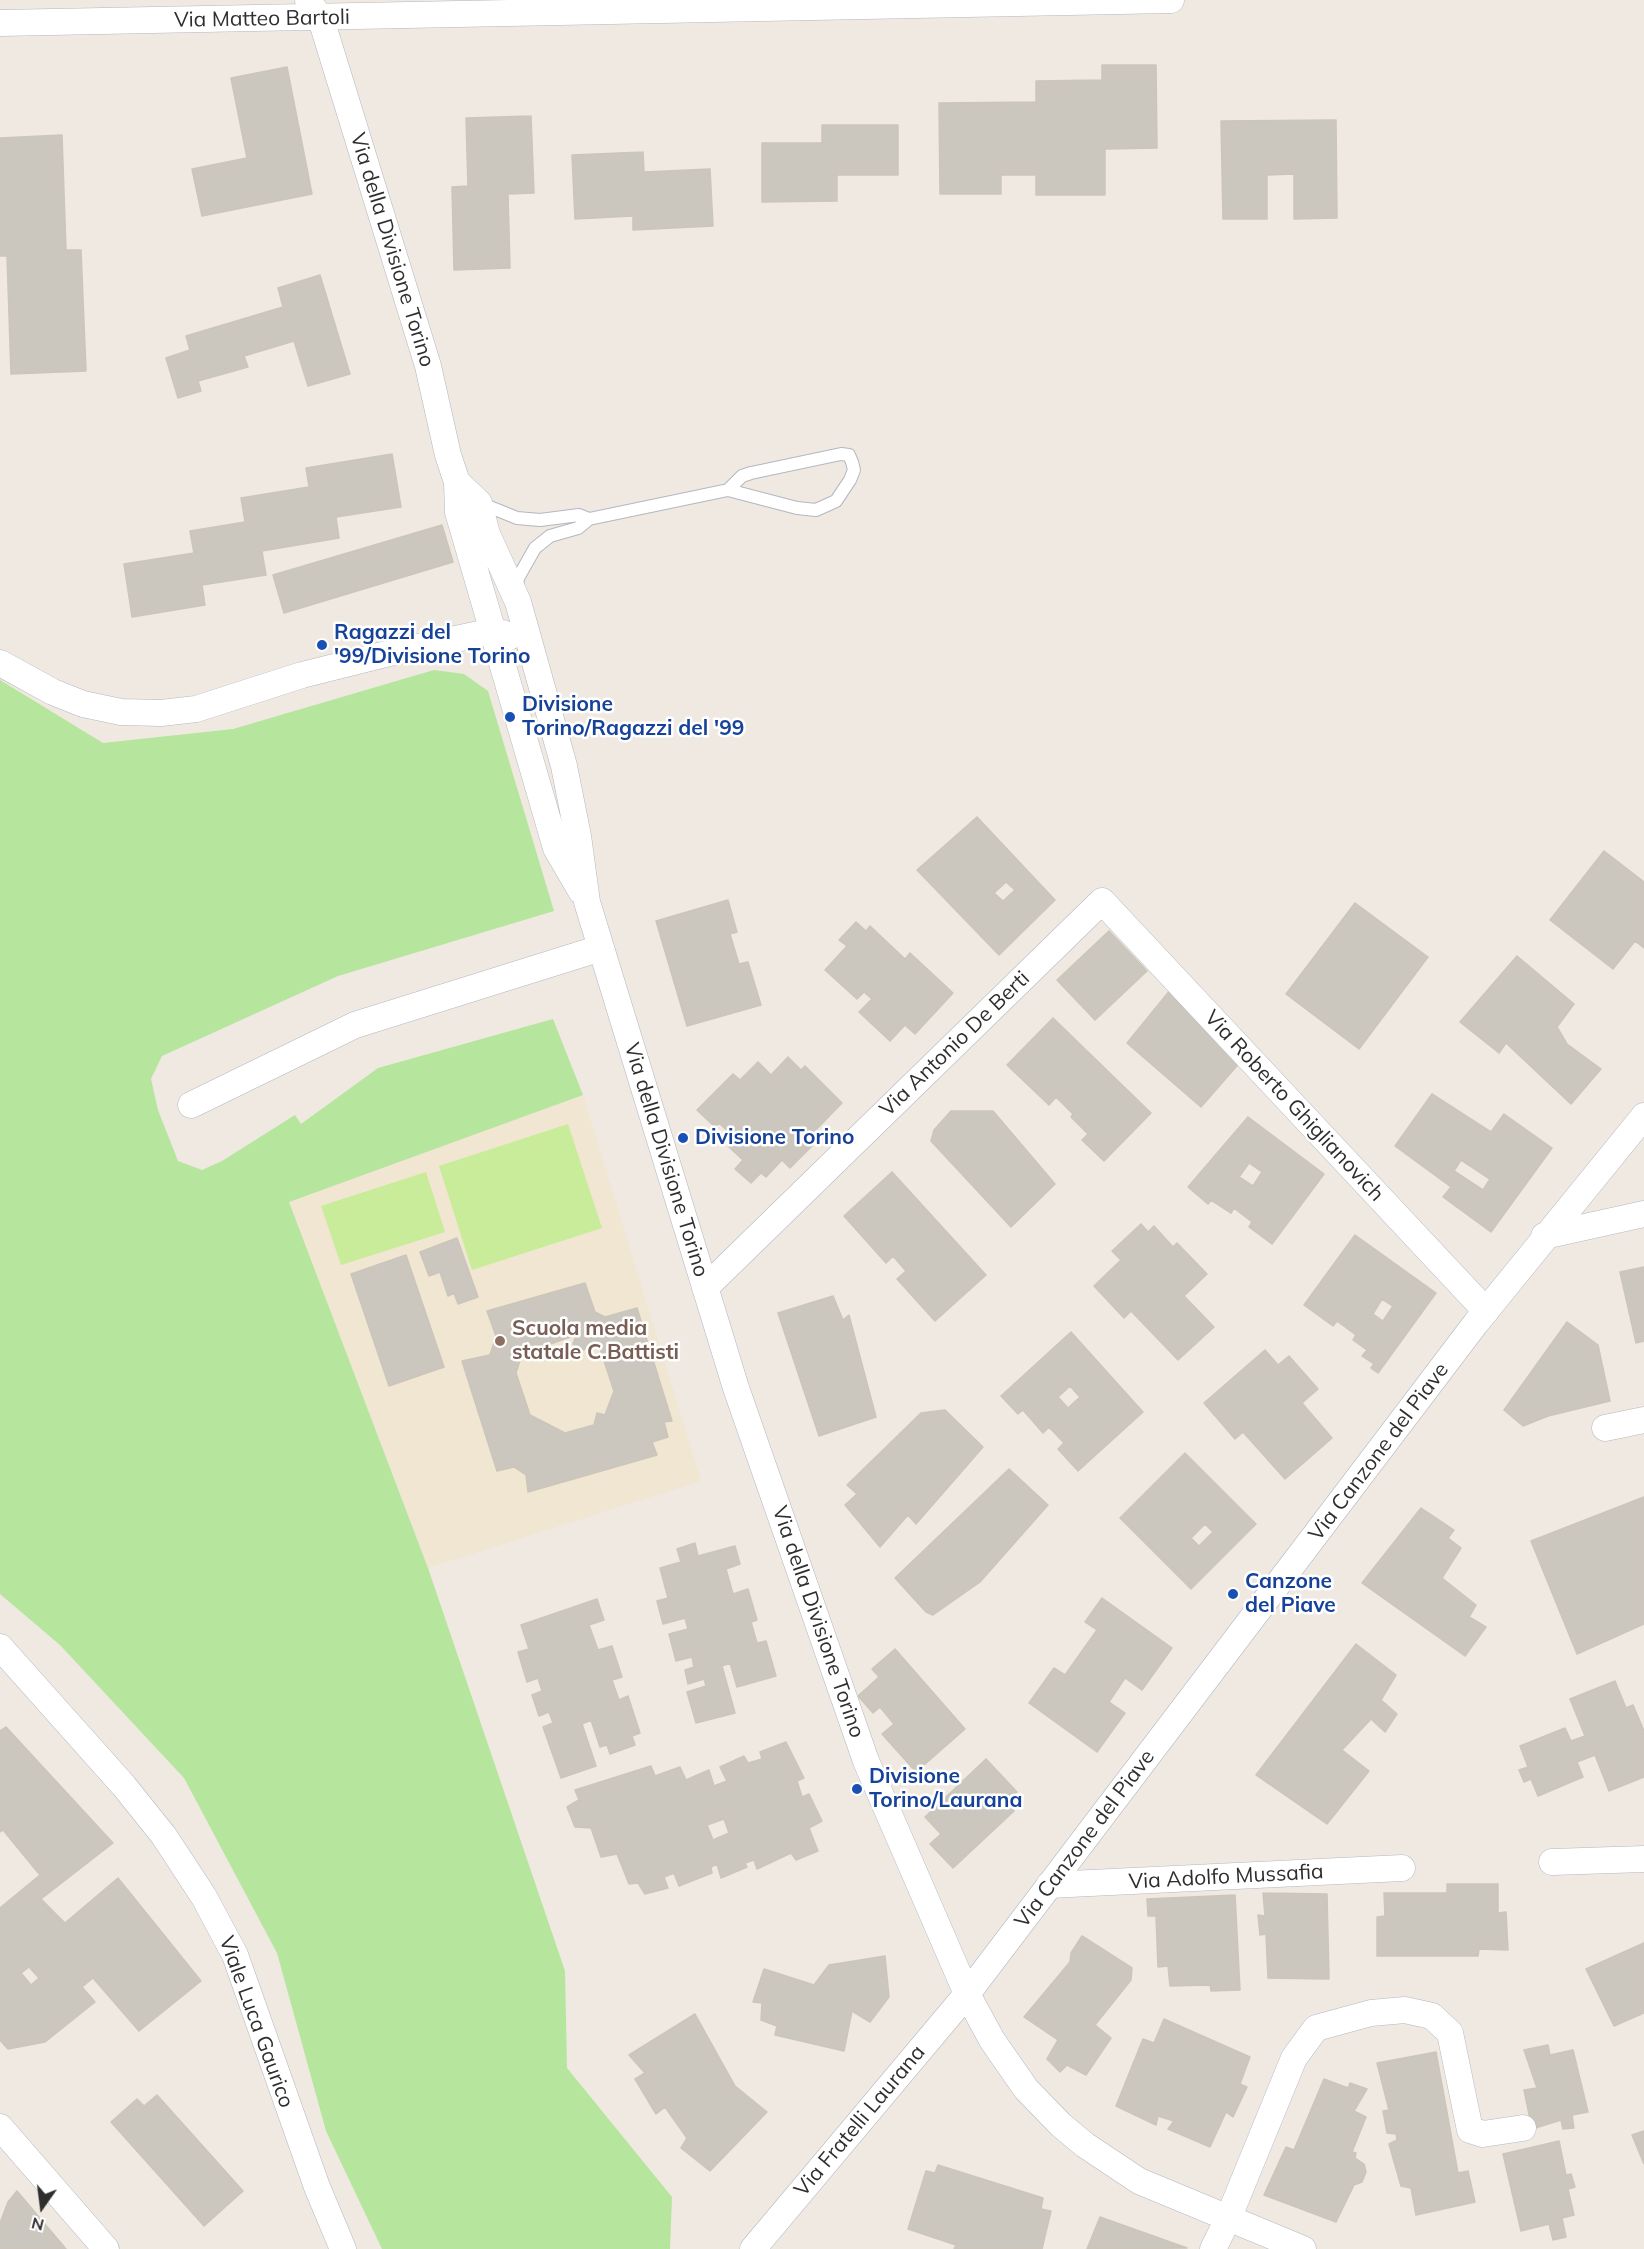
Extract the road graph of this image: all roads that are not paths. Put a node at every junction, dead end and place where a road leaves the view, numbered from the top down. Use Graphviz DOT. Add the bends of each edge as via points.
graph roads {
  1 [pos="1171,0"];
  2 [pos="314,9"];
  3 [pos="0,23"];
  4 [pos="457,482"];
  5 [pos="728,490"];
  6 [pos="478,503"];
  7 [pos="589,519"];
  8 [pos="518,602"];
  9 [pos="493,633"];
  10 [pos="0,663"];
  11 [pos="567,785"];
  12 [pos="1102,901"];
  13 [pos="587,902"];
  14 [pos="601,948"];
  15 [pos="191,1105"];
  16 [pos="1644,1116"];
  17 [pos="1644,1214"];
  18 [pos="1544,1236"];
  19 [pos="705,1288"];
  20 [pos="1486,1311"];
  21 [pos="1644,1420"];
  22 [pos="1605,1428"];
  23 [pos="0,1647"];
  24 [pos="1644,1859"];
  25 [pos="1552,1862"];
  26 [pos="1402,1868"];
  27 [pos="1049,1886"];
  28 [pos="967,1994"];
  29 [pos="0,2127"];
  30 [pos="1523,2128"];
  31 [pos="1228,2219"];
  32 [pos="106,2249"];
  33 [pos="343,2249"];
  34 [pos="753,2249"];
  35 [pos="1213,2249"];
  36 [pos="1303,2249"];
  1 -- 2 [label="street, Via Matteo Bartoli"];
  2 -- 3 [label="street, Via Matteo Bartoli"];
  2 -- 4 [label="street, Via della Divisione Torino" via="428,366"];
  4 -- 6 [label="street, Via della Divisione Torino"];
  4 -- 9 [label="street, Via della Divisione Torino" via="458,512"];
  5 -- 5 [label="lane" via="816,510 836,501 854,470 849,455 841,454 751,473"];
  5 -- 7 [label="lane"];
  6 -- 7 [label="lane" via="518,518 540,520 579,515"];
  6 -- 8 [label="street, Via della Divisione Torino" via="487,534"];
  7 -- 8 [label="lane" via="578,528 550,536 535,548 518,578"];
  8 -- 11 [label="street, Via della Divisione Torino"];
  9 -- 10 [label="street" via="390,653 302,675 196,709 161,713 121,712 83,704"];
  9 -- 11 [label="street" via="511,638 553,760"];
  9 -- 13 [label="street, Via della Divisione Torino" via="556,848"];
  11 -- 13 [label="street, Via della Divisione Torino"];
  12 -- 19 [label="street, Via Antonio De Berti"];
  12 -- 20 [label="street, Via Roberto Ghiglianovich"];
  13 -- 14 [label="street, Via della Divisione Torino"];
  14 -- 15 [label="street" via="355,1025"];
  14 -- 19 [label="street, Via della Divisione Torino"];
  16 -- 18 [label="street, Via Canzone del Piave"];
  17 -- 18 [label="street"];
  18 -- 20 [label="street, Via Canzone del Piave"];
  19 -- 28 [label="street, Via della Divisione Torino" via="866,1761"];
  20 -- 27 [label="street, Via Canzone del Piave"];
  21 -- 22 [label="street"];
  23 -- 33 [label="street, Viale Luca Gaurico" via="124,1786 164,1836 204,1897 235,1955"];
  24 -- 25 [label="street"];
  26 -- 27 [label="street, Via Adolfo Mussafia"];
  27 -- 28 [label="street, Via Canzone del Piave"];
  28 -- 31 [label="street, Via della Divisione Torino" via="1008,2064 1061,2125 1139,2181"];
  28 -- 34 [label="street, Via Fratelli Laurana"];
  29 -- 32 [label="street"];
  30 -- 31 [label="street" via="1483,2134 1470,2130 1450,2033 1432,2016 1405,2010 1371,2013 1316,2028 1294,2058"];
  31 -- 35 [label="street"];
  31 -- 36 [label="street, Via della Divisione Torino"];
}
